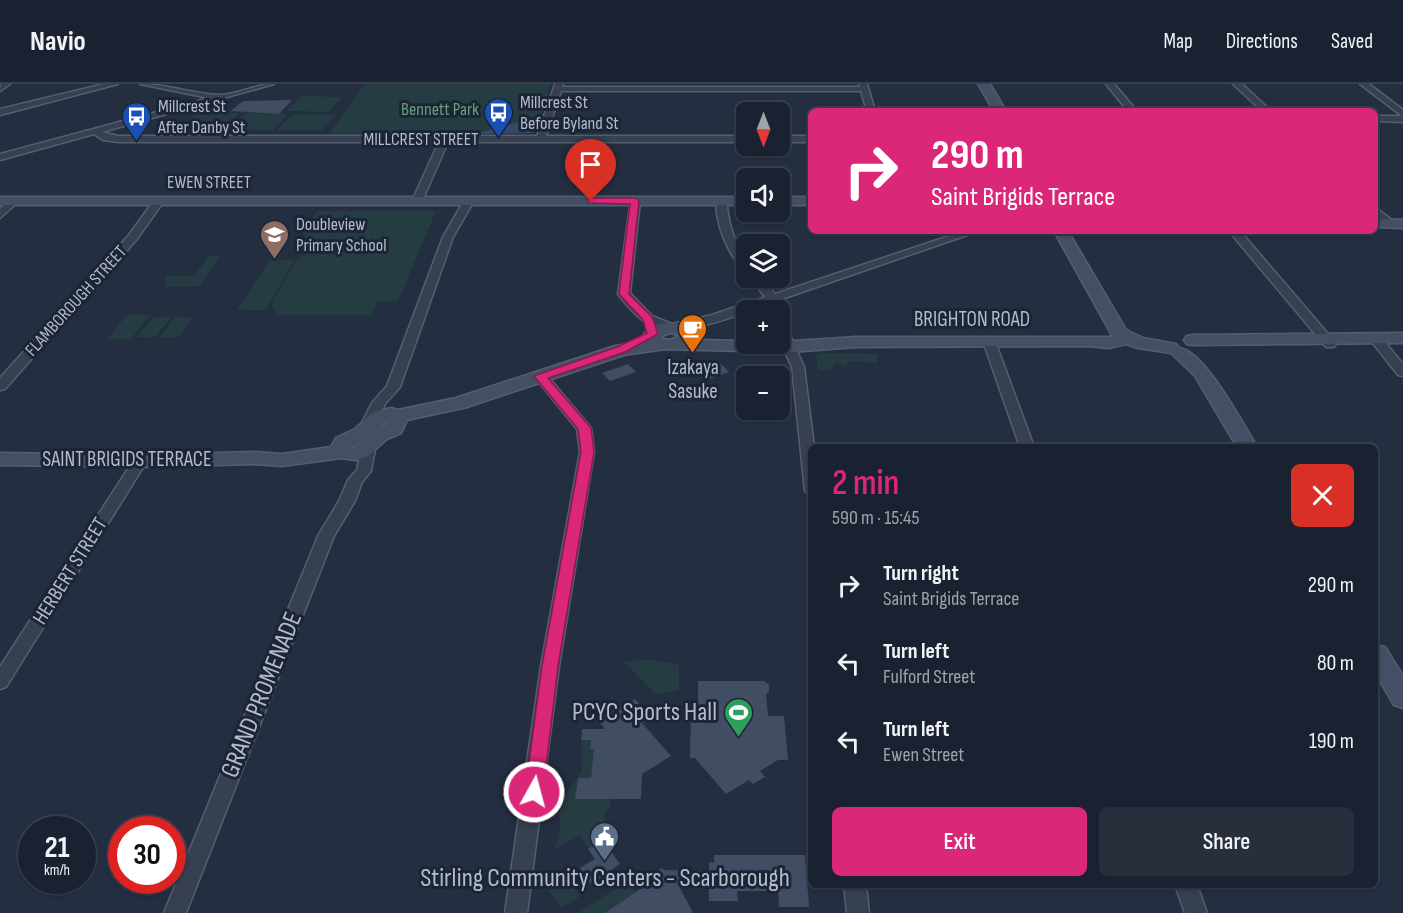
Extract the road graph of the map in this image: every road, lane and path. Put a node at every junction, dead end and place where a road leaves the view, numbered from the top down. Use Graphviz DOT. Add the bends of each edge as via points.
graph roads {
  1 [pos="6,84"];
  2 [pos="114,84"];
  3 [pos="144,84"];
  4 [pos="270,84"];
  5 [pos="978,84"];
  6 [pos="984,84"];
  7 [pos="1110,84"];
  8 [pos="1237,84"];
  9 [pos="1364,84"];
  10 [pos="249,86"];
  11 [pos="863,86"];
  12 [pos="558,87"];
  13 [pos="0,89"];
  14 [pos="221,98"];
  15 [pos="869,108"];
  16 [pos="991,108"];
  17 [pos="998,108"];
  18 [pos="1130,108"];
  19 [pos="1264,108"];
  20 [pos="0,112"];
  21 [pos="1403,114"];
  22 [pos="1378,119"];
  23 [pos="1403,119"];
  24 [pos="96,132"];
  25 [pos="445,139"];
  26 [pos="541,139"];
  27 [pos="808,139"];
  28 [pos="736,140"];
  29 [pos="790,140"];
  30 [pos="0,158"];
  31 [pos="7,201"];
  32 [pos="163,201"];
  33 [pos="417,201"];
  34 [pos="635,201"];
  35 [pos="721,201"];
  36 [pos="736,201"];
  37 [pos="790,201"];
  38 [pos="808,201"];
  39 [pos="463,204"];
  40 [pos="0,215"];
  41 [pos="965,234"];
  42 [pos="1063,234"];
  43 [pos="1073,234"];
  44 [pos="1237,234"];
  45 [pos="736,252"];
  46 [pos="764,288"];
  47 [pos="772,298"];
  48 [pos="669,332"];
  49 [pos="1127,335"];
  50 [pos="1403,338"];
  51 [pos="736,339"];
  52 [pos="790,339"];
  53 [pos="1327,341"];
  54 [pos="1377,341"];
  55 [pos="989,342"];
  56 [pos="736,344"];
  57 [pos="1403,344"];
  58 [pos="1185,347"];
  59 [pos="1403,372"];
  60 [pos="540,376"];
  61 [pos="0,386"];
  62 [pos="393,414"];
  63 [pos="1026,444"];
  64 [pos="1245,444"];
  65 [pos="352,448"];
  66 [pos="808,456"];
  67 [pos="0,459"];
  68 [pos="140,461"];
  69 [pos="1378,657"];
  70 [pos="0,682"];
  71 [pos="1403,698"];
  72 [pos="855,888"];
  73 [pos="1187,888"];
  74 [pos="175,913"];
  75 [pos="516,913"];
  76 [pos="858,913"];
  77 [pos="1196,913"];
  1 -- 13 [label="street"];
  2 -- 20 [label="street"];
  3 -- 14 [label="street"];
  4 -- 10 [label="street"];
  5 -- 16 [label="main road"];
  6 -- 17 [label="main road"];
  7 -- 18 [label="street"];
  8 -- 19 [label="street"];
  9 -- 21 [label="street"];
  10 -- 14 [label="street"];
  11 -- 12 [label="street"];
  11 -- 15 [label="street"];
  12 -- 26 [label="street"];
  14 -- 24 [label="street"];
  22 -- 23 [label="street"];
  24 -- 25 [label="street, MILLCREST STREET" via="118,140"];
  24 -- 30 [label="street"];
  25 -- 26 [label="street, MILLCREST STREET"];
  25 -- 33 [label="street"];
  26 -- 28 [label="street, MILLCREST STREET"];
  27 -- 29 [label="street"];
  31 -- 32 [label="main road, EWEN STREET"];
  31 -- 40 [label="street"];
  32 -- 33 [label="main road, EWEN STREET"];
  32 -- 61 [label="street, FLAMBOROUGH STREET"];
  33 -- 39 [label="main road, EWEN STREET"];
  34 -- 35 [label="main road, EWEN STREET"];
  34 -- 39 [label="main road, EWEN STREET"];
  34 -- 48 [label="street" via="624,294"];
  35 -- 36 [label="main road, EWEN STREET"];
  35 -- 45 [label="street" via="725,233"];
  37 -- 38 [label="main road"];
  39 -- 62 [label="street" via="403,364"];
  41 -- 47 [label="street"];
  42 -- 49 [label="main road"];
  43 -- 49 [label="main road"];
  44 -- 53 [label="street"];
  46 -- 47 [label="street"];
  47 -- 48 [label="street"];
  48 -- 51 [label="main road"];
  48 -- 56 [label="main road, BRIGHTON ROAD" via="712,346"];
  48 -- 60 [label="main road"];
  49 -- 55 [label="main road, BRIGHTON ROAD" via="1109,344"];
  49 -- 58 [label="main road, BRIGHTON ROAD" via="1138,343"];
  50 -- 54 [label="main road, BRIGHTON ROAD"];
  52 -- 55 [label="main road, BRIGHTON ROAD"];
  52 -- 66 [label="street" via="792,360 798,367"];
  53 -- 54 [label="main road, BRIGHTON ROAD"];
  53 -- 58 [label="main road, BRIGHTON ROAD"];
  54 -- 57 [label="main road, BRIGHTON ROAD"];
  54 -- 59 [label="street"];
  55 -- 63 [label="street"];
  58 -- 64 [label="main road"];
  60 -- 62 [label="main road" via="460,403 447,412"];
  60 -- 75 [label="street" via="584,428 587,452 550,666"];
  62 -- 65 [label="main road" via="378,436"];
  62 -- 65 [label="main road" via="370,422"];
  65 -- 68 [label="main road, SAINT BRIGIDS TERRACE" via="282,460"];
  65 -- 74 [label="street, GRAND PROMENADE" via="356,480 326,536"];
  67 -- 68 [label="main road, SAINT BRIGIDS TERRACE"];
  68 -- 70 [label="street, HERBERT STREET"];
  69 -- 71 [label="main road"];
  72 -- 76 [label="street"];
  73 -- 77 [label="street"];
}
